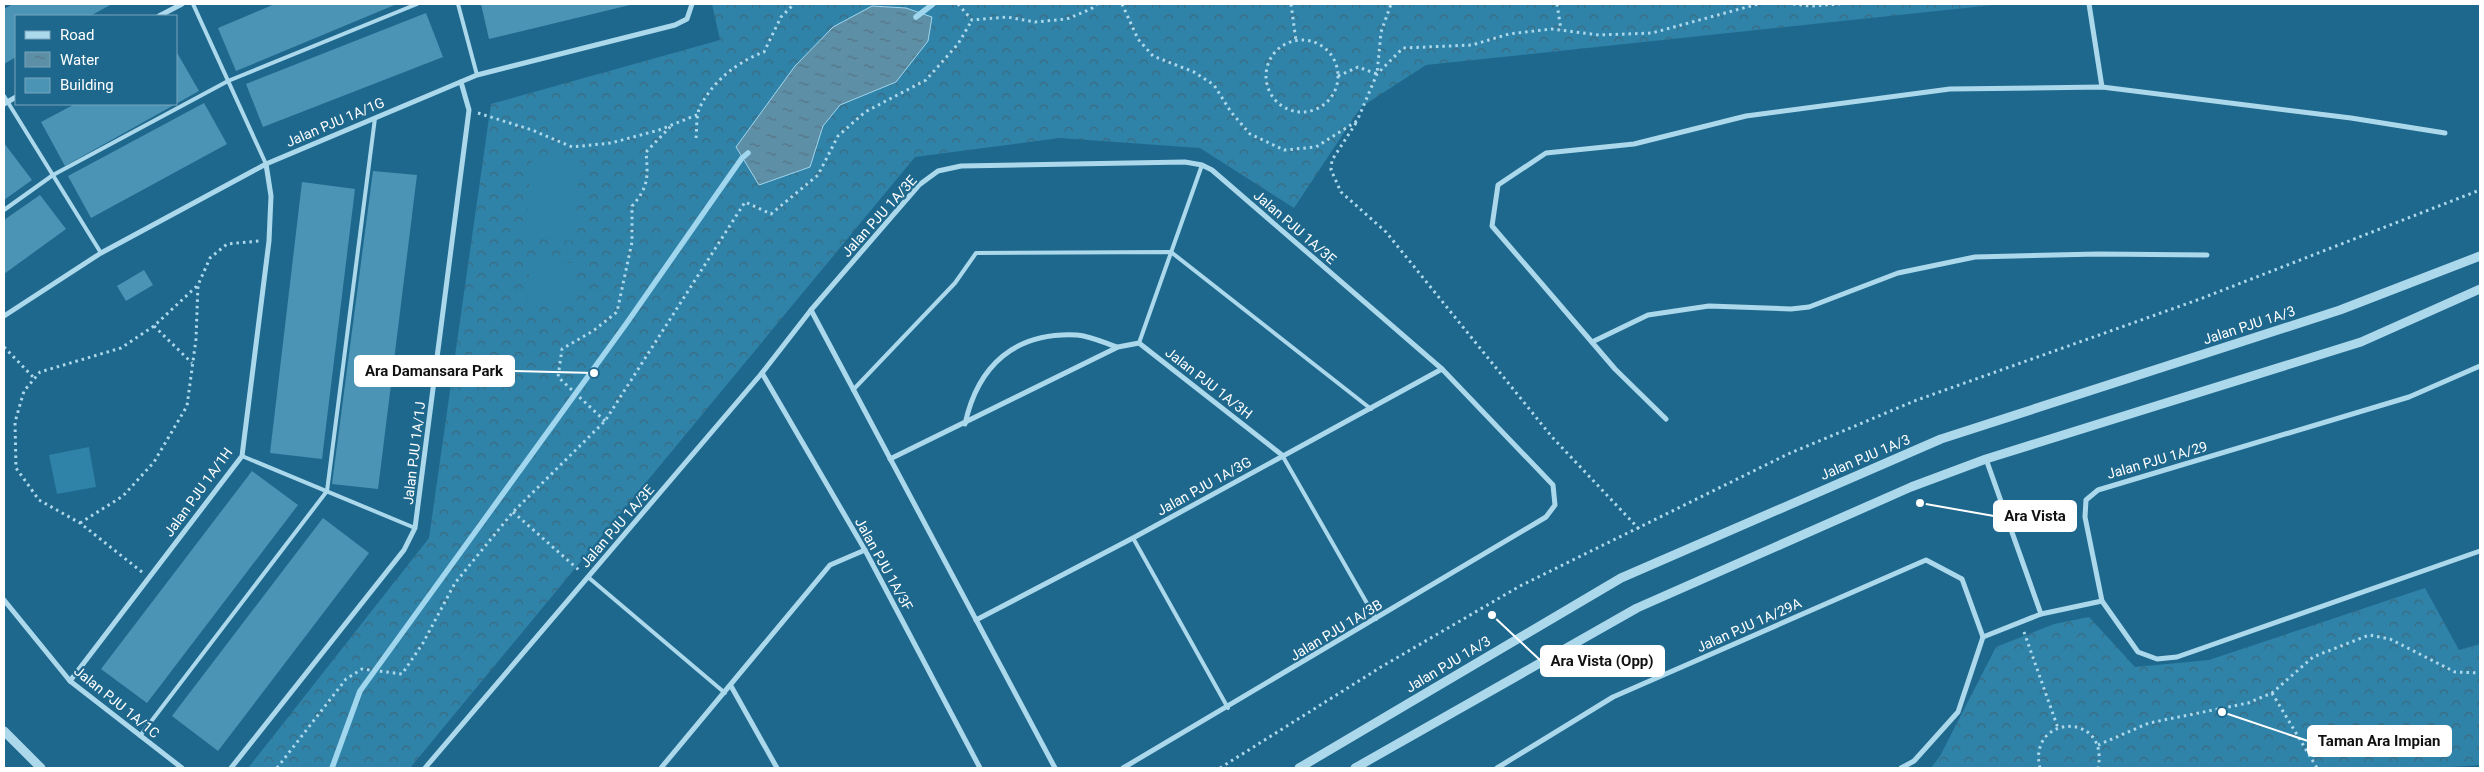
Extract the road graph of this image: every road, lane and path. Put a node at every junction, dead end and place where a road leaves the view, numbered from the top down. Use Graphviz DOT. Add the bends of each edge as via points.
graph roads {
  1 [pos="182,4"];
  2 [pos="193,4"];
  3 [pos="417,4"];
  4 [pos="458,4"];
  5 [pos="692,4"];
  6 [pos="794,4"];
  7 [pos="958,4"];
  8 [pos="1098,4"];
  9 [pos="1122,4"];
  10 [pos="1291,4"];
  11 [pos="1391,4"];
  12 [pos="1557,4"];
  13 [pos="1758,4"];
  14 [pos="1794,4"];
  15 [pos="1840,4"];
  16 [pos="2089,4"];
  17 [pos="162,15"];
  18 [pos="972,20"];
  19 [pos="1561,30"];
  20 [pos="1296,41"];
  21 [pos="1376,74"];
  22 [pos="477,75"];
  23 [pos="1338,76"];
  24 [pos="228,81"];
  25 [pos="460,82"];
  26 [pos="2102,87"];
  27 [pos="4,96"];
  28 [pos="6,103"];
  29 [pos="469,110"];
  30 [pos="699,114"];
  31 [pos="375,118"];
  32 [pos="1357,121"];
  33 [pos="672,125"];
  34 [pos="2444,133"];
  35 [pos="696,138"];
  36 [pos="266,164"];
  37 [pos="1202,165"];
  38 [pos="53,175"];
  39 [pos="2480,190"];
  40 [pos="4,210"];
  41 [pos="269,240"];
  42 [pos="1171,252"];
  43 [pos="102,253"];
  44 [pos="2207,255"];
  45 [pos="2480,256"];
  46 [pos="198,285"];
  47 [pos="2480,289"];
  48 [pos="811,310"];
  49 [pos="4,316"];
  50 [pos="154,326"];
  51 [pos="1592,342"];
  52 [pos="1139,343"];
  53 [pos="1118,347"];
  54 [pos="4,348"];
  55 [pos="193,364"];
  56 [pos="2480,366"];
  57 [pos="1442,369"];
  58 [pos="762,374"];
  59 [pos="35,378"];
  60 [pos="854,390"];
  61 [pos="1370,409"];
  62 [pos="1666,419"];
  63 [pos="605,422"];
  64 [pos="965,424"];
  65 [pos="1282,455"];
  66 [pos="242,456"];
  67 [pos="890,459"];
  68 [pos="1986,459"];
  69 [pos="327,491"];
  70 [pos="1555,505"];
  71 [pos="513,512"];
  72 [pos="80,523"];
  73 [pos="416,528"];
  74 [pos="1639,529"];
  75 [pos="1133,538"];
  76 [pos="865,550"];
  77 [pos="2480,550"];
  78 [pos="149,577"];
  79 [pos="588,577"];
  80 [pos="4,600"];
  81 [pos="2102,601"];
  82 [pos="2041,614"];
  83 [pos="1376,619"];
  84 [pos="976,620"];
  85 [pos="2020,622"];
  86 [pos="1983,637"];
  87 [pos="2480,673"];
  88 [pos="70,680"];
  89 [pos="731,686"];
  90 [pos="726,693"];
  91 [pos="2272,693"];
  92 [pos="1228,708"];
  93 [pos="2058,728"];
  94 [pos="4,731"];
  95 [pos="140,736"];
  96 [pos="2098,745"];
  97 [pos="41,768"];
  98 [pos="182,768"];
  99 [pos="231,768"];
  100 [pos="277,768"];
  101 [pos="425,768"];
  102 [pos="661,768"];
  103 [pos="776,768"];
  104 [pos="980,768"];
  105 [pos="1055,768"];
  106 [pos="1123,768"];
  107 [pos="1220,768"];
  108 [pos="1299,768"];
  109 [pos="1356,768"];
  110 [pos="1497,768"];
  111 [pos="1901,768"];
  112 [pos="2040,768"];
  113 [pos="2098,768"];
  114 [pos="2317,768"];
  1 -- 17 [label="street"];
  2 -- 24 [label="lane"];
  3 -- 24 [label="lane"];
  4 -- 22 [label="lane"];
  5 -- 22 [label="street, Jalan PJU 1A/1G" via="687,19 674,26"];
  6 -- 30 [label="path" via="781,16 764,52 747,59 720,79 699,108"];
  7 -- 18 [label="path"];
  8 -- 18 [label="path" via="1067,19 1035,22 1007,17"];
  9 -- 32 [label="path" via="1138,39 1153,56 1194,72 1214,85 1250,134 1284,150 1316,148"];
  10 -- 20 [label="path"];
  11 -- 21 [label="path" via="1381,32"];
  12 -- 19 [label="path"];
  13 -- 19 [label="path" via="1652,33 1599,35"];
  14 -- 15 [label="path"];
  16 -- 26 [label="street"];
  18 -- 63 [label="path" via="958,44 926,80 865,112 838,136 818,175 771,214 745,202"];
  19 -- 21 [label="path" via="1509,34 1472,45 1403,48"];
  20 -- 23 [label="path" via="1313,42 1323,47 1331,55"];
  20 -- 23 [label="path" via="1278,49 1266,70 1266,82 1279,103 1290,110 1312,110 1330,97"];
  21 -- 23 [label="path" via="1358,67"];
  21 -- 32 [label="path"];
  22 -- 25 [label="street, Jalan PJU 1A/1G"];
  24 -- 36 [label="lane"];
  24 -- 38 [label="lane"];
  25 -- 29 [label="street, Jalan PJU 1A/1J"];
  25 -- 31 [label="street, Jalan PJU 1A/1G"];
  26 -- 34 [label="street"];
  26 -- 51 [label="street" via="1950,89 1746,116 1634,144 1546,153 1498,185 1492,226"];
  27 -- 28 [label="lane"];
  28 -- 38 [label="lane"];
  29 -- 33 [label="path" via="572,147 611,144"];
  29 -- 73 [label="street, Jalan PJU 1A/1J"];
  30 -- 33 [label="path"];
  30 -- 35 [label="path"];
  31 -- 36 [label="street, Jalan PJU 1A/1G"];
  31 -- 69 [label="lane"];
  32 -- 74 [label="path" via="1332,160 1331,170 1341,192 1386,232 1552,437"];
  33 -- 63 [label="path" via="646,152 648,174 644,193 632,206 632,242 617,312 562,349 558,377"];
  36 -- 41 [label="street, Jalan PJU 1A/1H" via="270,182"];
  36 -- 43 [label="street, Jalan PJU 1A/1G"];
  37 -- 42 [label="lane"];
  37 -- 48 [label="street, Jalan PJU 1A/3E" via="1185,162 961,166 938,171 919,185"];
  37 -- 57 [label="street, Jalan PJU 1A/3E" via="1212,170"];
  38 -- 40 [label="lane"];
  38 -- 43 [label="lane"];
  39 -- 74 [label="path" via="2200,299 1917,400 1788,454"];
  41 -- 46 [label="path" via="227,244 210,258"];
  41 -- 66 [label="street, Jalan PJU 1A/1H"];
  42 -- 52 [label="lane"];
  42 -- 60 [label="lane" via="976,253 955,283"];
  42 -- 61 [label="lane"];
  43 -- 49 [label="street, Jalan PJU 1A/1G"];
  44 -- 51 [label="street" via="1975,257 1898,273 1809,307 1709,306 1648,314"];
  45 -- 108 [label="street, Jalan PJU 1A/3" via="2340,310 1941,439 1621,578"];
  46 -- 50 [label="path"];
  46 -- 55 [label="path"];
  47 -- 68 [label="street" via="2361,342"];
  48 -- 58 [label="street, Jalan PJU 1A/3E"];
  48 -- 60 [label="street"];
  50 -- 55 [label="path"];
  50 -- 59 [label="path" via="121,348 40,372"];
  51 -- 62 [label="street"];
  52 -- 53 [label="street"];
  52 -- 65 [label="street, Jalan PJU 1A/3H"];
  53 -- 64 [label="street"];
  53 -- 64 [label="street" via="1078,335 1040,337 1016,345 978,384"];
  54 -- 59 [label="path"];
  55 -- 72 [label="path" via="187,406 154,462 123,496"];
  56 -- 81 [label="street, Jalan PJU 1A/29" via="2410,397 2098,490 2086,500 2085,517"];
  57 -- 61 [label="street, Jalan PJU 1A/3G"];
  57 -- 70 [label="street, Jalan PJU 1A/3E" via="1553,485"];
  58 -- 76 [label="street, Jalan PJU 1A/3F"];
  58 -- 79 [label="street, Jalan PJU 1A/3E"];
  59 -- 72 [label="path" via="24,391 15,422 16,468 39,500"];
  60 -- 67 [label="street"];
  61 -- 65 [label="street, Jalan PJU 1A/3G"];
  63 -- 71 [label="path"];
  64 -- 67 [label="street"];
  65 -- 75 [label="street, Jalan PJU 1A/3G"];
  65 -- 83 [label="lane"];
  66 -- 69 [label="lane"];
  66 -- 78 [label="street, Jalan PJU 1A/1H"];
  67 -- 84 [label="street"];
  68 -- 82 [label="street"];
  68 -- 109 [label="street" via="1911,487 1637,608"];
  69 -- 73 [label="lane"];
  69 -- 95 [label="lane"];
  70 -- 83 [label="street, Jalan PJU 1A/3B" via="1546,517"];
  71 -- 79 [label="path"];
  71 -- 100 [label="path" via="455,582 423,643 402,674 366,670 346,679"];
  72 -- 78 [label="path"];
  73 -- 99 [label="street, Jalan PJU 1A/1J" via="404,550"];
  74 -- 107 [label="path" via="1520,586 1381,667"];
  75 -- 84 [label="street, Jalan PJU 1A/3G"];
  75 -- 92 [label="lane"];
  76 -- 89 [label="street" via="830,565"];
  76 -- 104 [label="street, Jalan PJU 1A/3F"];
  77 -- 81 [label="street, Jalan PJU 1A/29" via="2177,657 2157,659 2138,652"];
  78 -- 88 [label="street, Jalan PJU 1A/1H"];
  79 -- 90 [label="lane"];
  79 -- 101 [label="street, Jalan PJU 1A/3E"];
  80 -- 88 [label="street, Jalan PJU 1A/1C"];
  81 -- 82 [label="street"];
  82 -- 85 [label="street"];
  83 -- 92 [label="street, Jalan PJU 1A/3B"];
  84 -- 105 [label="street"];
  85 -- 86 [label="street"];
  85 -- 93 [label="path"];
  86 -- 110 [label="street, Jalan PJU 1A/29A" via="1962,579 1926,560 1613,697"];
  86 -- 111 [label="street" via="1958,712 1914,762"];
  87 -- 91 [label="path" via="2455,672 2390,639 2369,635 2314,657"];
  88 -- 95 [label="street, Jalan PJU 1A/1C"];
  89 -- 90 [label="street"];
  89 -- 103 [label="street"];
  90 -- 102 [label="street"];
  91 -- 96 [label="path" via="2248,703 2149,723"];
  91 -- 114 [label="path"];
  92 -- 106 [label="street, Jalan PJU 1A/3B"];
  93 -- 96 [label="path" via="2070,725 2082,728"];
  93 -- 112 [label="path" via="2040,744"];
  94 -- 97 [label="street"];
  95 -- 98 [label="street, Jalan PJU 1A/1C"];
  96 -- 113 [label="path"];
}
